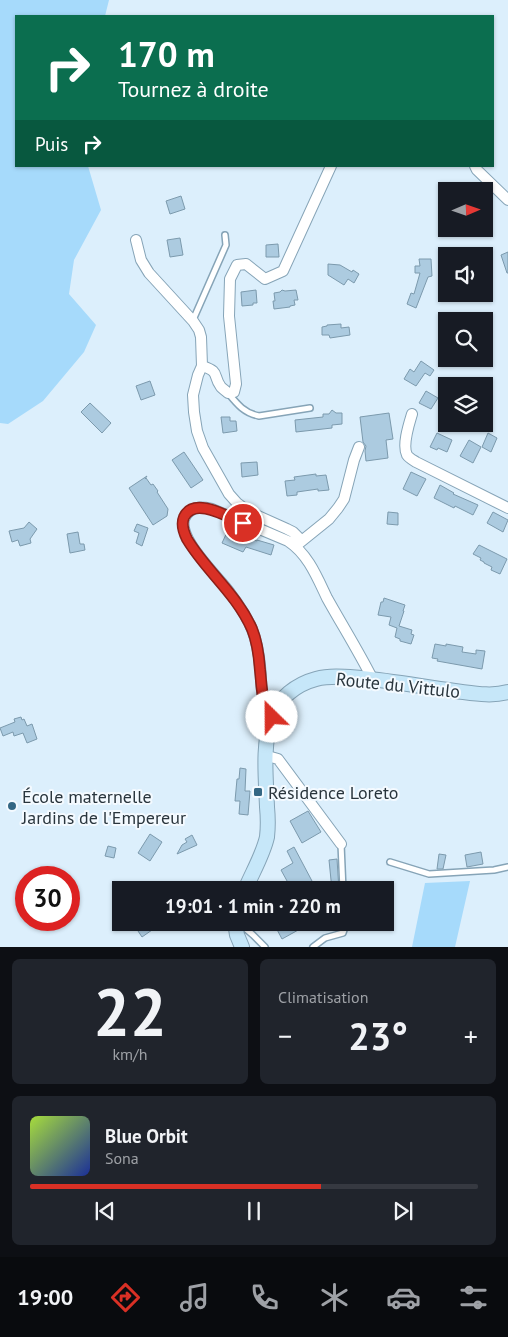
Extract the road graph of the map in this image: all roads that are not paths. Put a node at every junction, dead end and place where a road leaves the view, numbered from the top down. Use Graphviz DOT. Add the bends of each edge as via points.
graph roads {
  1 [pos="331,167"];
  2 [pos="476,167"];
  3 [pos="508,200"];
  4 [pos="225,235"];
  5 [pos="136,240"];
  6 [pos="192,321"];
  7 [pos="202,366"];
  8 [pos="228,393"];
  9 [pos="310,408"];
  10 [pos="412,414"];
  11 [pos="359,447"];
  12 [pos="508,508"];
  13 [pos="298,543"];
  14 [pos="373,680"];
  15 [pos="508,692"];
  16 [pos="272,717"];
  17 [pos="266,757"];
  18 [pos="341,844"];
  19 [pos="390,862"];
  20 [pos="508,867"];
  21 [pos="249,881"];
  22 [pos="343,881"];
  23 [pos="237,931"];
  24 [pos="248,931"];
  25 [pos="344,931"];
  26 [pos="242,947"];
  27 [pos="265,947"];
  28 [pos="314,947"];
  1 -- 8 [label="street" via="283,271 265,279 246,264 237,265 230,279 229,316 236,384 234,392"];
  2 -- 3 [label="street"];
  4 -- 6 [label="lane" via="226,245"];
  5 -- 6 [label="street" via="141,260 149,273"];
  6 -- 7 [label="street" via="201,337"];
  7 -- 8 [label="street" via="216,373 221,387"];
  7 -- 13 [label="street" via="193,394 197,432 203,448 228,494 249,512 293,532"];
  8 -- 9 [label="lane" via="243,409 259,416"];
  10 -- 12 [label="street" via="405,441 408,457"];
  11 -- 13 [label="street" via="344,499 328,519"];
  13 -- 14 [label="street"];
  13 -- 16 [label="street" via="202,508 189,511 182,525 186,538 242,609 257,646 263,702"];
  14 -- 15 [label="street, Route du Vittulo" via="482,694"];
  14 -- 16 [label="street, Route du Vittulo" via="334,676 316,678 299,685 283,698"];
  16 -- 17 [label="street, Route du Vittulo"];
  17 -- 18 [label="street" via="278,759"];
  17 -- 21 [label="street, Route du Vittulo" via="267,837"];
  18 -- 22 [label="lane"];
  19 -- 20 [label="lane" via="429,874"];
  23 -- 26 [label="street"];
  24 -- 27 [label="lane"];
  25 -- 28 [label="lane" via="325,938"];
}
